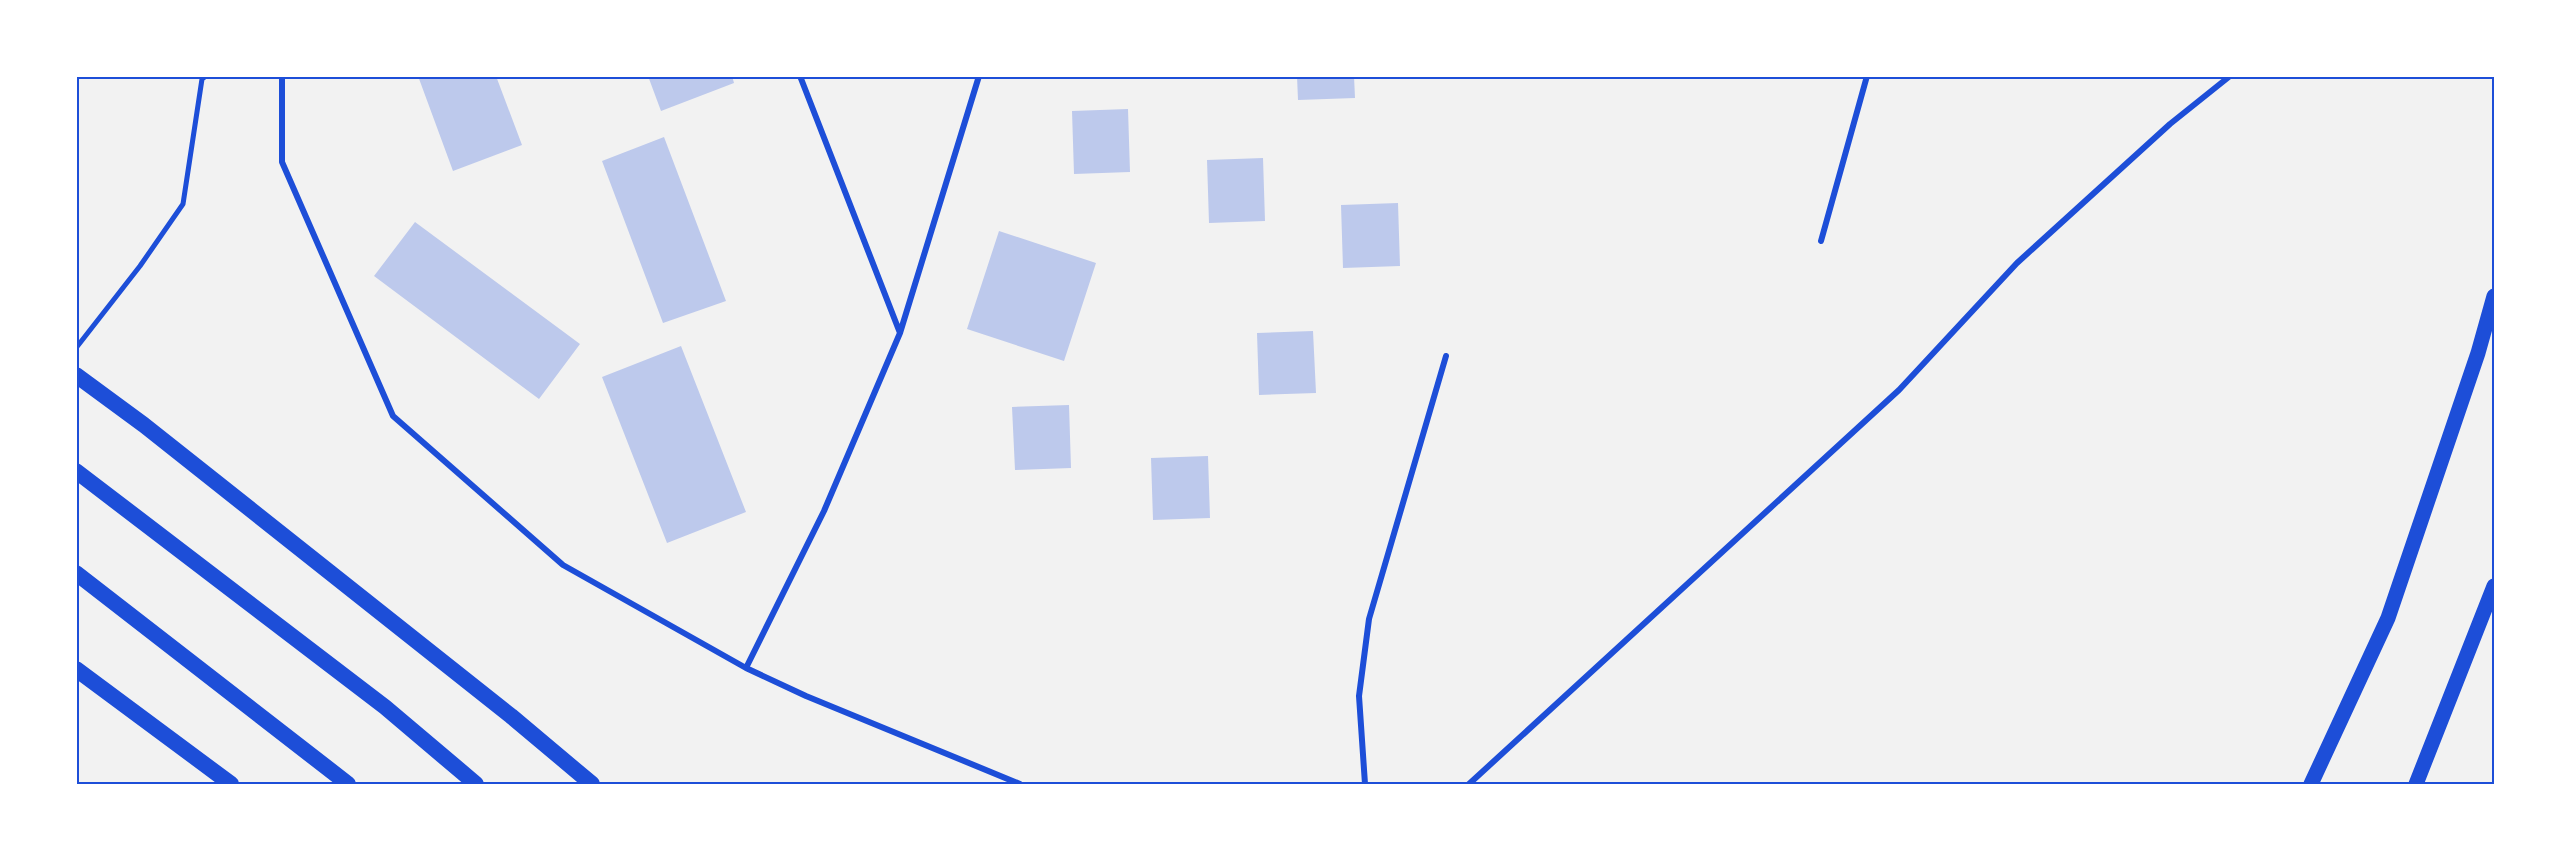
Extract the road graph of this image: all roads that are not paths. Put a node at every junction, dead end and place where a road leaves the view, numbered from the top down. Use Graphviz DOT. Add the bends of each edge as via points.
graph roads {
  1 [pos="206,76"];
  2 [pos="282,76"];
  3 [pos="800,76"];
  4 [pos="979,76"];
  5 [pos="1867,76"];
  6 [pos="2230,76"];
  7 [pos="1821,241"];
  8 [pos="2494,296"];
  9 [pos="900,333"];
  10 [pos="76,348"];
  11 [pos="1446,356"];
  12 [pos="76,375"];
  13 [pos="76,471"];
  14 [pos="76,573"];
  15 [pos="2494,586"];
  16 [pos="746,668"];
  17 [pos="76,669"];
  18 [pos="231,784"];
  19 [pos="348,784"];
  20 [pos="476,784"];
  21 [pos="592,784"];
  22 [pos="1020,784"];
  23 [pos="1365,784"];
  24 [pos="1469,784"];
  25 [pos="2311,784"];
  26 [pos="2416,784"];
  1 -- 10 [label="street" via="202,79 183,204 140,267"];
  2 -- 16 [label="street" via="282,162 393,416 563,565"];
  3 -- 9 [label="street"];
  4 -- 9 [label="street"];
  5 -- 7 [label="street"];
  6 -- 24 [label="street" via="2170,124 2017,263 1899,390"];
  8 -- 25 [label="main road" via="2388,618"];
  9 -- 16 [label="street" via="824,510"];
  11 -- 23 [label="street" via="1369,619 1359,696"];
  12 -- 21 [label="highway" via="144,425"];
  13 -- 20 [label="highway" via="385,707"];
  14 -- 19 [label="highway"];
  15 -- 26 [label="main road"];
  16 -- 22 [label="street"];
  17 -- 18 [label="highway"];
}
